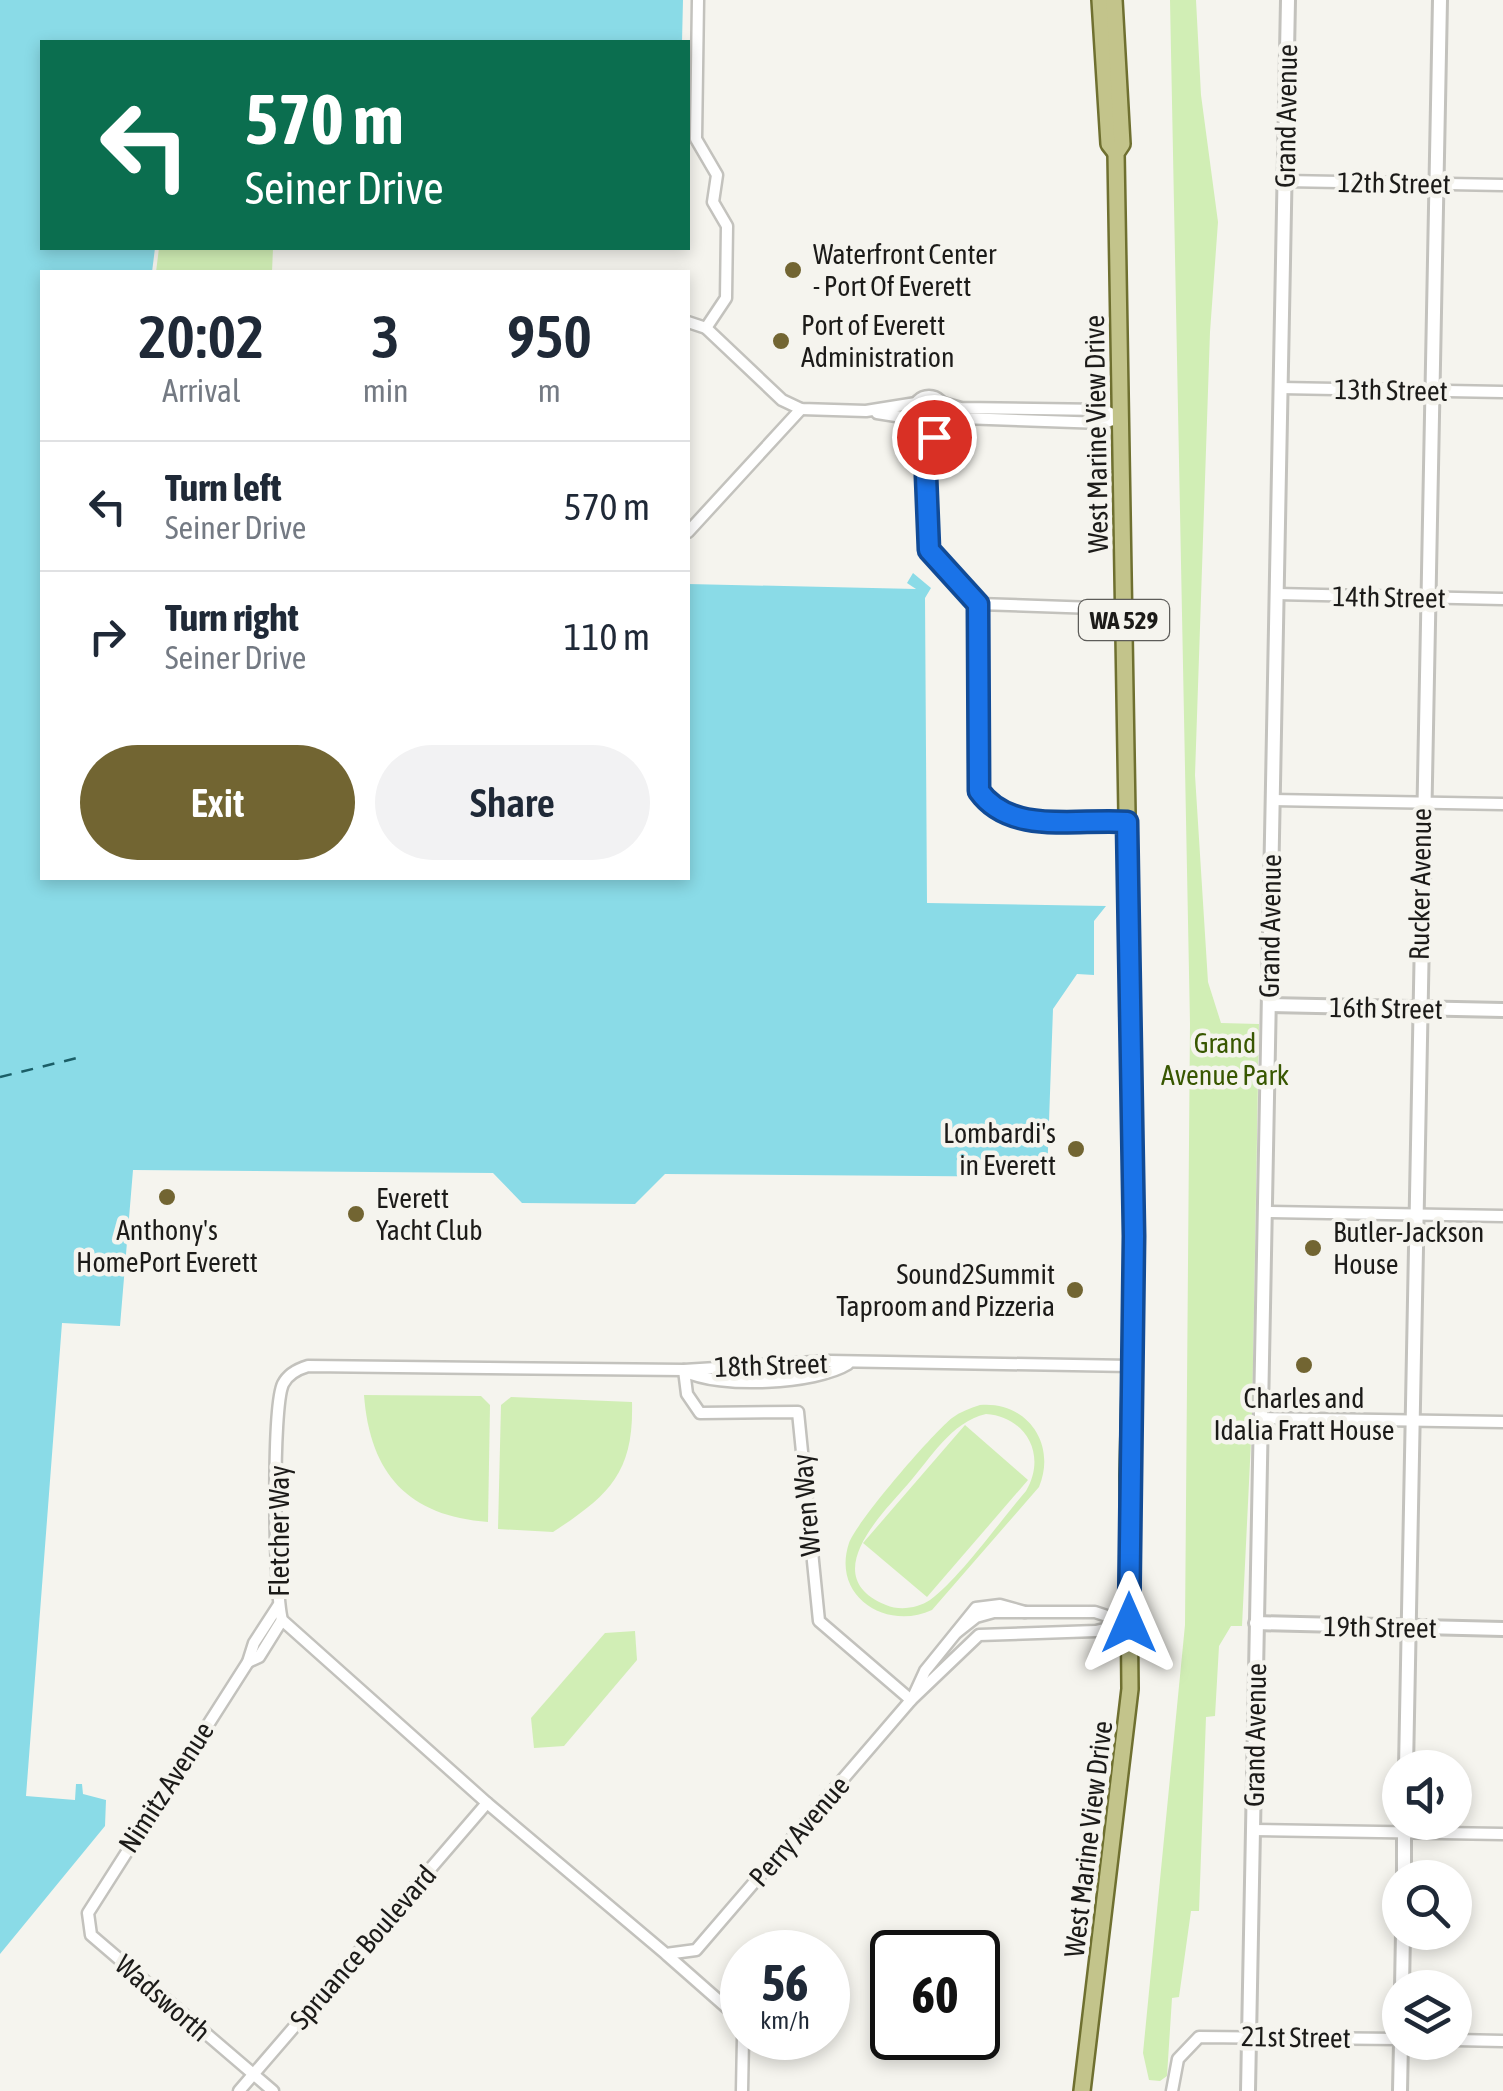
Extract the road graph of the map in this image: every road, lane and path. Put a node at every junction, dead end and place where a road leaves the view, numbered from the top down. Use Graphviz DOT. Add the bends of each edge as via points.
graph roads {
  1 [pos="698,0"];
  2 [pos="1100,0"];
  3 [pos="1114,0"];
  4 [pos="1288,0"];
  5 [pos="1440,0"];
  6 [pos="1116,153"];
  7 [pos="1285,181"];
  8 [pos="1437,184"];
  9 [pos="1503,185"];
  10 [pos="690,323"];
  11 [pos="706,328"];
  12 [pos="1280,388"];
  13 [pos="1432,391"];
  14 [pos="1503,392"];
  15 [pos="916,403"];
  16 [pos="944,404"];
  17 [pos="801,409"];
  18 [pos="866,411"];
  19 [pos="1121,418"];
  20 [pos="918,423"];
  21 [pos="940,425"];
  22 [pos="926,476"];
  23 [pos="690,530"];
  24 [pos="1276,594"];
  25 [pos="1426,598"];
  26 [pos="1503,599"];
  27 [pos="978,604"];
  28 [pos="1124,609"];
  29 [pos="1272,800"];
  30 [pos="1422,802"];
  31 [pos="1503,804"];
  32 [pos="1127,822"];
  33 [pos="1269,1006"];
  34 [pos="1419,1008"];
  35 [pos="1503,1010"];
  36 [pos="1264,1212"];
  37 [pos="1415,1214"];
  38 [pos="1503,1216"];
  39 [pos="1131,1366"];
  40 [pos="684,1370"];
  41 [pos="1260,1418"];
  42 [pos="1412,1420"];
  43 [pos="1503,1422"];
  44 [pos="278,1606"];
  45 [pos="282,1620"];
  46 [pos="1129,1623"];
  47 [pos="1256,1623"];
  48 [pos="1408,1628"];
  49 [pos="1503,1629"];
  50 [pos="248,1662"];
  51 [pos="911,1700"];
  52 [pos="1406,1750"];
  53 [pos="487,1803"];
  54 [pos="1382,1827"];
  55 [pos="1253,1830"];
  56 [pos="1472,1832"];
  57 [pos="1503,1834"];
  58 [pos="88,1913"];
  59 [pos="666,1954"];
  60 [pos="720,2002"];
  61 [pos="1250,2037"];
  62 [pos="1472,2040"];
  63 [pos="1503,2040"];
  64 [pos="1382,2041"];
  65 [pos="743,2060"];
  66 [pos="1400,2060"];
  67 [pos="253,2075"];
  68 [pos="239,2091"];
  69 [pos="273,2091"];
  70 [pos="742,2091"];
  71 [pos="1082,2091"];
  72 [pos="1172,2091"];
  73 [pos="1248,2091"];
  74 [pos="1400,2091"];
  1 -- 11 [label="street" via="696,139 717,175 714,202 727,226 726,298"];
  2 -- 6 [label="main road, West Marine View Drive / WA 529" via="1109,144"];
  3 -- 6 [label="main road, West Marine View Drive / WA 529" via="1122,144"];
  4 -- 7 [label="street, Grand Avenue"];
  5 -- 8 [label="street, Rucker Avenue"];
  6 -- 19 [label="main road, West Marine View Drive / WA 529"];
  7 -- 8 [label="street, 12th Street"];
  7 -- 12 [label="street, Grand Avenue"];
  8 -- 9 [label="street, 12th Street"];
  8 -- 13 [label="street, Rucker Avenue"];
  10 -- 11 [label="street"];
  11 -- 17 [label="street" via="782,400"];
  12 -- 13 [label="street, 13th Street"];
  12 -- 24 [label="street, Grand Avenue"];
  13 -- 14 [label="street, 13th Street"];
  13 -- 25 [label="street, Rucker Avenue"];
  15 -- 16 [label="street" via="930,396"];
  15 -- 18 [label="street"];
  15 -- 20 [label="street"];
  16 -- 19 [label="street" via="1104,410"];
  16 -- 21 [label="street"];
  17 -- 18 [label="street"];
  17 -- 23 [label="street"];
  18 -- 20 [label="street"];
  19 -- 21 [label="street" via="961,418"];
  19 -- 28 [label="main road, West Marine View Drive / WA 529"];
  20 -- 21 [label="street"];
  20 -- 22 [label="street"];
  21 -- 22 [label="street"];
  22 -- 27 [label="street" via="929,550"];
  24 -- 25 [label="street, 14th Street"];
  24 -- 29 [label="street, Grand Avenue"];
  25 -- 26 [label="street, 14th Street"];
  25 -- 30 [label="street, Rucker Avenue"];
  27 -- 28 [label="street"];
  27 -- 32 [label="street" via="979,791 1014,819"];
  28 -- 32 [label="main road, West Marine View Drive / WA 529"];
  29 -- 30 [label="street"];
  29 -- 33 [label="street, Grand Avenue"];
  30 -- 31 [label="street"];
  30 -- 34 [label="street, Rucker Avenue"];
  32 -- 39 [label="main road, West Marine View Drive / WA 529"];
  33 -- 34 [label="street, 16th Street"];
  33 -- 36 [label="street, Grand Avenue"];
  34 -- 35 [label="street, 16th Street"];
  34 -- 37 [label="street, Rucker Avenue"];
  36 -- 37 [label="street"];
  36 -- 41 [label="street, Grand Avenue"];
  37 -- 38 [label="street"];
  37 -- 42 [label="street, Rucker Avenue"];
  39 -- 40 [label="street, 18th Street" via="850,1363"];
  39 -- 46 [label="main road, West Marine View Drive / WA 529"];
  40 -- 44 [label="street, Fletcher Way" via="308,1366 290,1374 280,1397"];
  40 -- 51 [label="street, Wren Way" via="687,1394 700,1413 798,1412 819,1621"];
  41 -- 42 [label="street"];
  41 -- 47 [label="street, Grand Avenue"];
  42 -- 43 [label="street"];
  42 -- 48 [label="street, Rucker Avenue"];
  44 -- 45 [label="street, Fletcher Way"];
  44 -- 50 [label="street, Nimitz Avenue"];
  45 -- 50 [label="street, Nimitz Avenue" via="259,1657"];
  45 -- 53 [label="street, Fletcher Way"];
  46 -- 51 [label="street" via="1096,1631 979,1635"];
  46 -- 51 [label="street" via="1096,1612 1025,1612 986,1604 966,1616"];
  46 -- 71 [label="main road, West Marine View Drive / WA 529" via="1127,1728"];
  47 -- 48 [label="street, 19th Street"];
  47 -- 55 [label="street, Grand Avenue"];
  48 -- 49 [label="street, 19th Street"];
  48 -- 52 [label="street, Rucker Avenue"];
  50 -- 58 [label="street, Nimitz Avenue"];
  51 -- 59 [label="street, Perry Avenue" via="696,1950"];
  53 -- 59 [label="street, Fletcher Way"];
  53 -- 67 [label="street, Spruance Boulevard"];
  54 -- 55 [label="street"];
  55 -- 61 [label="street, Grand Avenue"];
  56 -- 57 [label="street"];
  58 -- 67 [label="street, Wadsworth" via="91,1935"];
  59 -- 60 [label="street, Fletcher Way"];
  61 -- 64 [label="street, 21st Street"];
  61 -- 72 [label="street, 21st Street" via="1193,2042 1178,2059"];
  61 -- 73 [label="street, Grand Avenue"];
  62 -- 63 [label="street"];
  65 -- 70 [label="street"];
  66 -- 74 [label="street"];
  67 -- 68 [label="street, Spruance Boulevard"];
  67 -- 69 [label="street, Wadsworth"];
}
